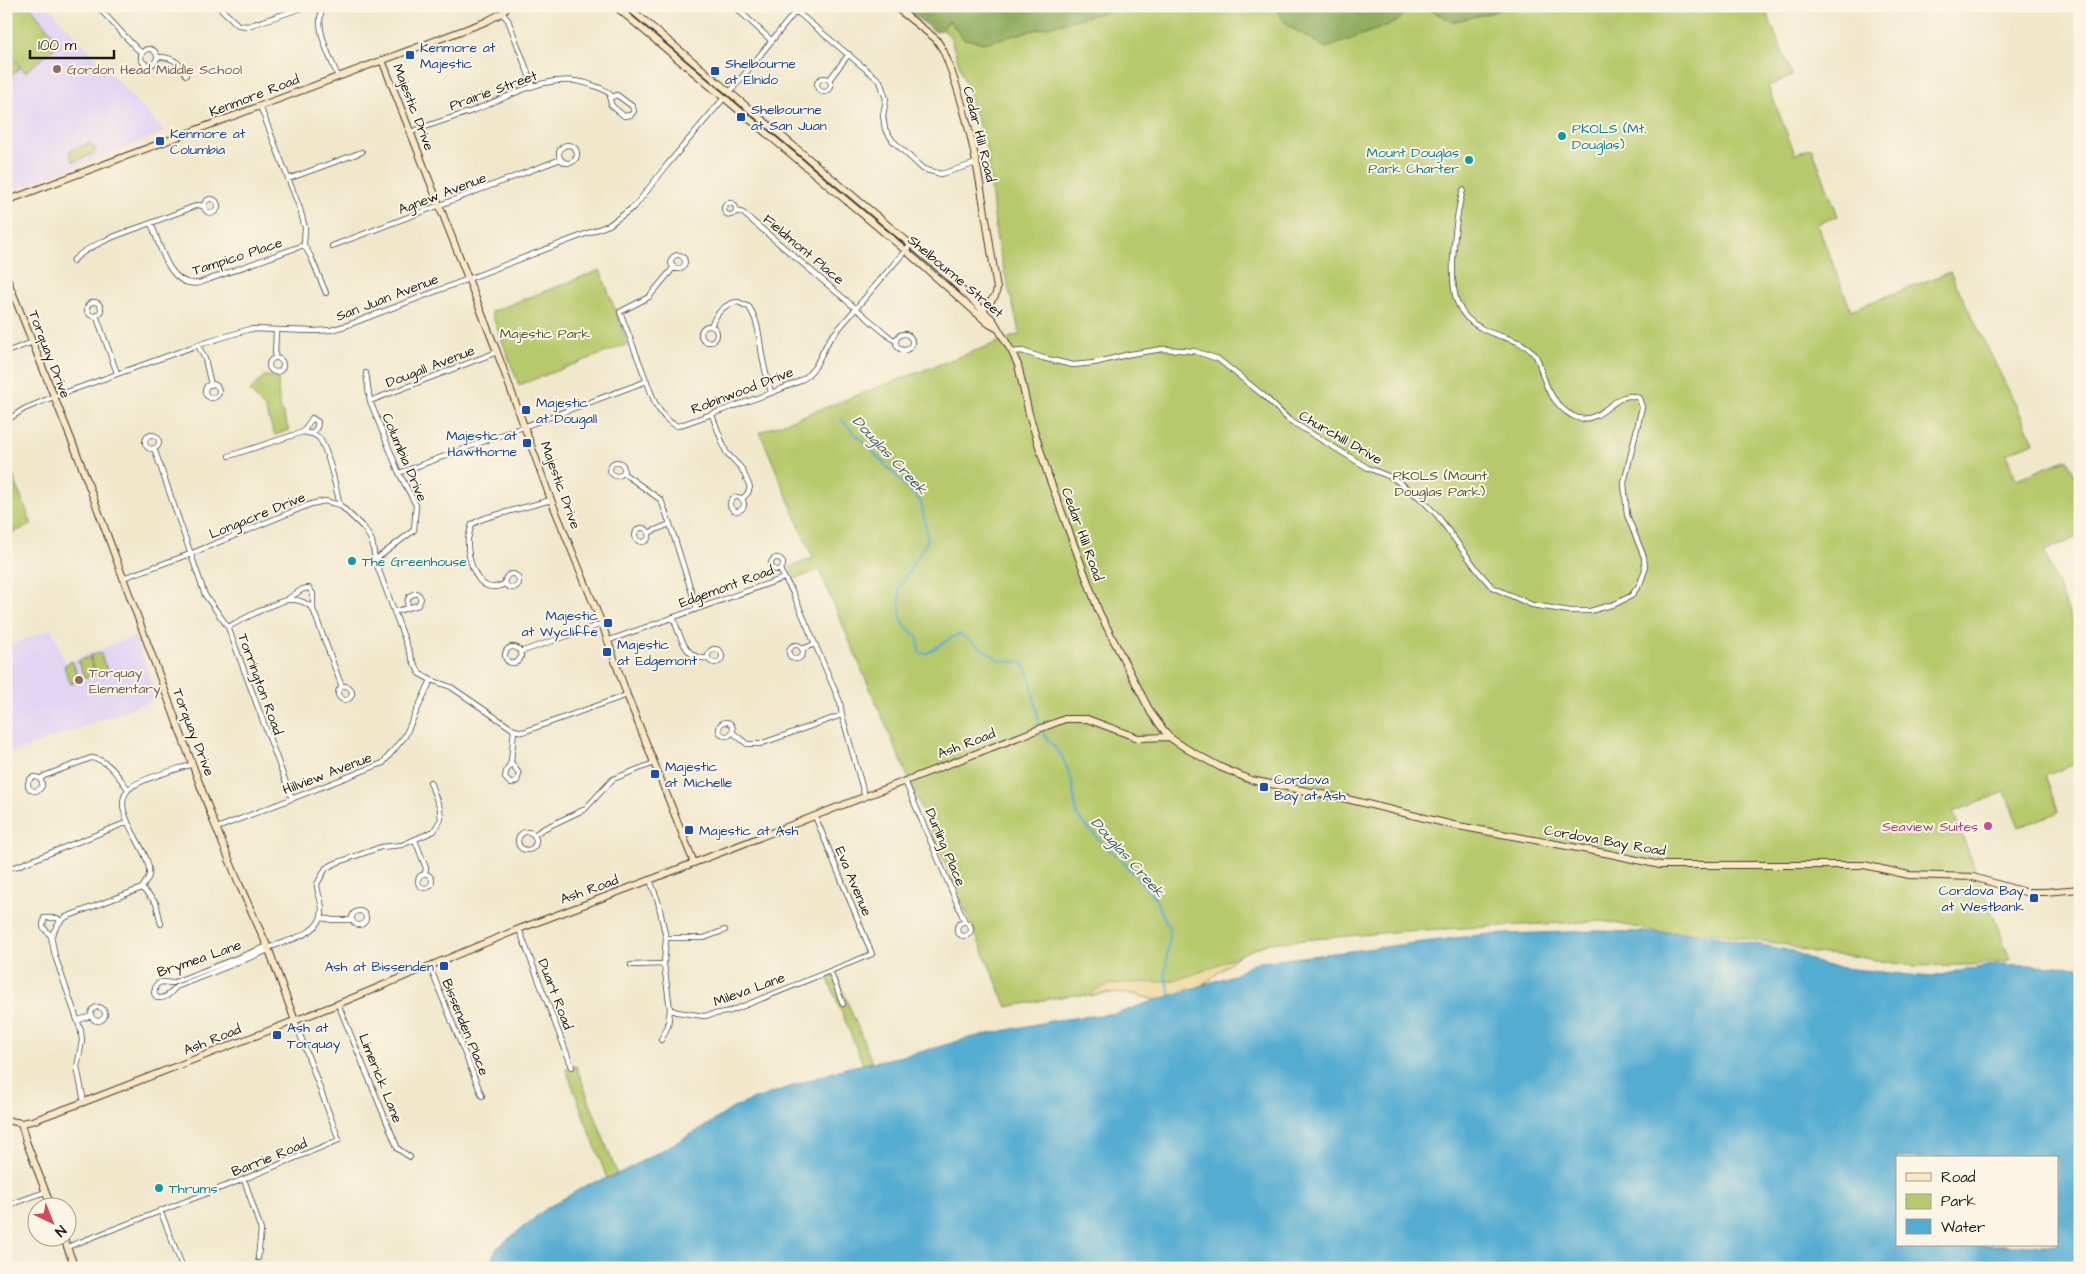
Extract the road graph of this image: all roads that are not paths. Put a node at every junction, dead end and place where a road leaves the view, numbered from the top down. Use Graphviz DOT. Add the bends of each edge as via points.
graph roads {
  1 [pos="97,6"];
  2 [pos="218,6"];
  3 [pos="308,6"];
  4 [pos="316,6"];
  5 [pos="508,6"];
  6 [pos="615,6"];
  7 [pos="627,6"];
  8 [pos="734,6"];
  9 [pos="800,6"];
  10 [pos="894,6"];
  11 [pos="323,8"];
  12 [pos="796,11"];
  13 [pos="502,13"];
  14 [pos="772,41"];
  15 [pos="142,53"];
  16 [pos="849,54"];
  17 [pos="157,56"];
  18 [pos="382,60"];
  19 [pos="186,75"];
  20 [pos="338,77"];
  21 [pos="829,80"];
  22 [pos="533,86"];
  23 [pos="730,92"];
  24 [pos="612,96"];
  25 [pos="724,98"];
  26 [pos="260,106"];
  27 [pos="410,132"];
  28 [pos="362,152"];
  29 [pos="561,159"];
  30 [pos="977,163"];
  31 [pos="288,179"];
  32 [pos="1463,190"];
  33 [pos="6,201"];
  34 [pos="204,206"];
  35 [pos="440,206"];
  36 [pos="736,211"];
  37 [pos="151,223"];
  38 [pos="911,244"];
  39 [pos="304,245"];
  40 [pos="332,246"];
  41 [pos="905,250"];
  42 [pos="73,262"];
  43 [pos="674,267"];
  44 [pos="6,276"];
  45 [pos="468,277"];
  46 [pos="326,293"];
  47 [pos="10,295"];
  48 [pos="856,308"];
  49 [pos="981,312"];
  50 [pos="96,315"];
  51 [pos="711,326"];
  52 [pos="998,329"];
  53 [pos="276,330"];
  54 [pos="896,340"];
  55 [pos="33,342"];
  56 [pos="198,345"];
  57 [pos="6,352"];
  58 [pos="497,352"];
  59 [pos="1012,352"];
  60 [pos="275,358"];
  61 [pos="117,373"];
  62 [pos="366,373"];
  63 [pos="647,382"];
  64 [pos="211,385"];
  65 [pos="771,393"];
  66 [pos="53,397"];
  67 [pos="370,401"];
  68 [pos="712,414"];
  69 [pos="6,421"];
  70 [pos="526,426"];
  71 [pos="303,432"];
  72 [pos="312,433"];
  73 [pos="154,448"];
  74 [pos="229,456"];
  75 [pos="622,473"];
  76 [pos="399,474"];
  77 [pos="742,499"];
  78 [pos="551,500"];
  79 [pos="340,505"];
  80 [pos="670,524"];
  81 [pos="648,533"];
  82 [pos="190,554"];
  83 [pos="374,560"];
  84 [pos="780,570"];
  85 [pos="123,578"];
  86 [pos="784,578"];
  87 [pos="506,584"];
  88 [pos="286,600"];
  89 [pos="408,607"];
  90 [pos="313,609"];
  91 [pos="697,609"];
  92 [pos="394,612"];
  93 [pos="673,618"];
  94 [pos="602,624"];
  95 [pos="228,627"];
  96 [pos="607,641"];
  97 [pos="815,644"];
  98 [pos="802,649"];
  99 [pos="520,652"];
  100 [pos="708,658"];
  101 [pos="431,680"];
  102 [pos="342,687"];
  103 [pos="628,695"];
  104 [pos="842,715"];
  105 [pos="514,730"];
  106 [pos="732,732"];
  107 [pos="1169,737"];
  108 [pos="511,762"];
  109 [pos="654,763"];
  110 [pos="193,764"];
  111 [pos="40,780"];
  112 [pos="905,780"];
  113 [pos="430,782"];
  114 [pos="128,789"];
  115 [pos="865,796"];
  116 [pos="292,799"];
  117 [pos="815,816"];
  118 [pos="128,822"];
  119 [pos="217,828"];
  120 [pos="534,835"];
  121 [pos="415,840"];
  122 [pos="694,863"];
  123 [pos="6,868"];
  124 [pos="426,874"];
  125 [pos="650,880"];
  126 [pos="142,888"];
  127 [pos="2080,889"];
  128 [pos="322,918"];
  129 [pos="352,920"];
  130 [pos="61,921"];
  131 [pos="965,922"];
  132 [pos="161,924"];
  133 [pos="519,929"];
  134 [pos="725,930"];
  135 [pos="51,936"];
  136 [pos="666,938"];
  137 [pos="269,948"];
  138 [pos="872,954"];
  139 [pos="664,964"];
  140 [pos="631,965"];
  141 [pos="430,966"];
  142 [pos="830,971"];
  143 [pos="338,1004"];
  144 [pos="843,1004"];
  145 [pos="670,1009"];
  146 [pos="91,1016"];
  147 [pos="79,1020"];
  148 [pos="295,1020"];
  149 [pos="661,1040"];
  150 [pos="572,1066"];
  151 [pos="482,1096"];
  152 [pos="84,1102"];
  153 [pos="6,1120"];
  154 [pos="22,1122"];
  155 [pos="339,1140"];
  156 [pos="410,1157"];
  157 [pos="244,1180"];
  158 [pos="46,1192"];
  159 [pos="47,1196"];
  160 [pos="6,1206"];
  161 [pos="160,1210"];
  162 [pos="67,1247"];
  163 [pos="258,1258"];
  164 [pos="75,1268"];
  165 [pos="183,1268"];
  1 -- 15 [label="street"];
  2 -- 3 [label="street" via="238,25 248,26"];
  4 -- 11 [label="street"];
  5 -- 13 [label="main road, Kenmore Road"];
  6 -- 25 [label="main road, Shelbourne Street"];
  7 -- 23 [label="main road, Shelbourne Street"];
  8 -- 14 [label="street"];
  9 -- 12 [label="street"];
  10 -- 30 [label="main road, Cedar Hill Road" via="936,39 943,50"];
  11 -- 20 [label="street" via="321,29"];
  12 -- 14 [label="street"];
  12 -- 16 [label="street"];
  13 -- 18 [label="main road, Kenmore Road"];
  13 -- 22 [label="street" via="508,20"];
  14 -- 23 [label="street"];
  15 -- 17 [label="street" via="151,49"];
  15 -- 17 [label="street" via="142,60 147,65 154,63"];
  16 -- 21 [label="street"];
  16 -- 30 [label="street" via="880,82 886,99 885,129 892,141 923,169 941,174"];
  17 -- 19 [label="street" via="172,58"];
  18 -- 20 [label="main road, Kenmore Road"];
  18 -- 27 [label="main road, Majestic Drive"];
  20 -- 26 [label="main road, Kenmore Road"];
  22 -- 24 [label="street, Prairie Street" via="571,80 604,88"];
  22 -- 27 [label="street, Prairie Street"];
  23 -- 25 [label="main road"];
  23 -- 38 [label="main road, Shelbourne Street"];
  24 -- 24 [label="street, Prairie Street" via="611,105 624,116 631,115 634,111 632,106 619,95"];
  25 -- 41 [label="main road, Shelbourne Street"];
  25 -- 45 [label="street, San Juan Avenue" via="622,217"];
  26 -- 31 [label="street"];
  26 -- 33 [label="main road, Kenmore Road"];
  27 -- 35 [label="main road, Majestic Drive"];
  28 -- 31 [label="street"];
  29 -- 35 [label="street, Agnew Avenue"];
  30 -- 49 [label="main road, Cedar Hill Road" via="997,289"];
  31 -- 39 [label="street" via="305,228"];
  32 -- 59 [label="street, Churchill Drive" via="1453,282 1454,294 1463,313 1481,329 1528,346 1538,359 1547,386 1570,414 1590,418 1626,395 1639,398 1642,407 1624,483 1627,515 1644,557 1645,570 1631,596 1615,604 1590,611 1552,608 1532,605 1492,587 1437,515 1420,498 1393,478 1368,468 1289,420 1218,359 1194,351 1162,349 1073,365 1022,351"];
  34 -- 37 [label="street" via="198,205"];
  35 -- 40 [label="street, Agnew Avenue"];
  35 -- 45 [label="main road, Majestic Drive"];
  36 -- 48 [label="street, Fieldmont Place" via="744,213"];
  37 -- 39 [label="street, Tampico Place" via="172,272 188,284 199,283"];
  37 -- 42 [label="street" via="110,239 77,256"];
  38 -- 41 [label="street, Robinwood Drive"];
  38 -- 49 [label="main road, Shelbourne Street" via="957,284"];
  39 -- 46 [label="street"];
  41 -- 48 [label="street, Robinwood Drive"];
  41 -- 49 [label="main road, Shelbourne Street"];
  43 -- 63 [label="street, Robinwood Drive" via="649,297 620,312"];
  44 -- 47 [label="main road, Torquay Drive"];
  45 -- 53 [label="street, San Juan Avenue" via="331,330"];
  45 -- 58 [label="main road, Majestic Drive"];
  47 -- 55 [label="main road, Torquay Drive"];
  48 -- 54 [label="street, Fieldmont Place"];
  48 -- 65 [label="street, Robinwood Drive" via="825,346 811,372 798,382"];
  49 -- 52 [label="main road, Shelbourne Street" via="989,324"];
  50 -- 61 [label="street"];
  51 -- 65 [label="street" via="726,305 732,302 749,307 757,323"];
  52 -- 59 [label="main road, Cedar Hill Road"];
  53 -- 56 [label="street, San Juan Avenue" via="250,329"];
  53 -- 60 [label="street"];
  55 -- 57 [label="street"];
  55 -- 66 [label="main road, Torquay Drive"];
  56 -- 61 [label="street, San Juan Avenue"];
  56 -- 64 [label="street"];
  58 -- 67 [label="street, Dougall Avenue"];
  58 -- 70 [label="main road, Majestic Drive"];
  59 -- 107 [label="main road, Cedar Hill Road" via="1048,476 1099,612 1151,713"];
  61 -- 66 [label="street, San Juan Avenue"];
  62 -- 67 [label="street, Columbia Drive"];
  63 -- 68 [label="street, Robinwood Drive" via="655,404 671,424 678,426"];
  63 -- 70 [label="street"];
  65 -- 68 [label="street, Robinwood Drive"];
  66 -- 69 [label="street, San Juan Avenue" via="24,409"];
  66 -- 85 [label="main road, Torquay Drive"];
  67 -- 76 [label="street, Columbia Drive"];
  68 -- 77 [label="street" via="726,452 739,464 750,487"];
  70 -- 76 [label="street"];
  70 -- 78 [label="main road, Majestic Drive"];
  71 -- 72 [label="street"];
  71 -- 72 [label="street" via="312,418 318,422"];
  71 -- 74 [label="street"];
  72 -- 79 [label="street" via="320,438 329,460"];
  73 -- 82 [label="street, Torrington Road"];
  75 -- 80 [label="street" via="661,500"];
  76 -- 83 [label="street, Columbia Drive" via="416,505 414,530"];
  78 -- 87 [label="street" via="472,524 468,539 470,556 479,580 494,587"];
  78 -- 94 [label="main road, Majestic Drive"];
  79 -- 82 [label="street, Longacre Drive" via="325,501 311,504"];
  79 -- 83 [label="street" via="352,514 372,540"];
  80 -- 81 [label="street"];
  80 -- 91 [label="street"];
  82 -- 85 [label="street, Longacre Drive"];
  82 -- 95 [label="street, Torrington Road" via="206,595"];
  83 -- 92 [label="street"];
  84 -- 86 [label="street"];
  85 -- 110 [label="main road, Torquay Drive"];
  86 -- 91 [label="street, Edgemont Road"];
  86 -- 97 [label="street, Edgemont Road"];
  88 -- 90 [label="street" via="298,600"];
  88 -- 90 [label="street" via="309,588 313,594"];
  88 -- 95 [label="street"];
  89 -- 92 [label="street"];
  90 -- 102 [label="street"];
  91 -- 93 [label="street, Edgemont Road"];
  92 -- 101 [label="street" via="420,674"];
  93 -- 96 [label="street, Edgemont Road"];
  93 -- 100 [label="street" via="691,655 699,659"];
  94 -- 96 [label="main road, Majestic Drive"];
  94 -- 99 [label="street"];
  95 -- 116 [label="street, Torrington Road"];
  96 -- 103 [label="main road, Majestic Drive"];
  97 -- 98 [label="street"];
  97 -- 104 [label="street, Edgemont Road" via="840,702"];
  101 -- 105 [label="street" via="451,687"];
  101 -- 116 [label="street, Hillview Avenue" via="405,736 383,763"];
  103 -- 105 [label="street" via="523,732"];
  103 -- 109 [label="main road, Majestic Drive"];
  104 -- 106 [label="street" via="760,744 747,744"];
  104 -- 115 [label="street, Edgemont Road"];
  105 -- 108 [label="street"];
  107 -- 112 [label="main road, Ash Road" via="1138,738 1087,718 1065,719"];
  107 -- 127 [label="main road, Cordova Bay Road" via="1220,767 1251,780 1453,825 1660,865 1864,865 1909,876 1973,877 2026,892"];
  109 -- 120 [label="street" via="613,779 584,809"];
  109 -- 122 [label="main road, Majestic Drive"];
  110 -- 114 [label="street"];
  110 -- 119 [label="main road, Torquay Drive"];
  111 -- 114 [label="street" via="98,758 107,763"];
  112 -- 115 [label="main road, Ash Road"];
  112 -- 131 [label="street, Durling Place"];
  113 -- 121 [label="street" via="441,819 434,831"];
  114 -- 118 [label="street" via="123,805"];
  115 -- 117 [label="main road, Ash Road"];
  116 -- 119 [label="street, Hillview Avenue"];
  117 -- 122 [label="main road, Ash Road"];
  117 -- 138 [label="street, Eva Avenue"];
  118 -- 123 [label="street"];
  118 -- 126 [label="street" via="149,870"];
  119 -- 137 [label="main road, Torquay Drive"];
  120 -- 120 [label="street" via="523,833 519,837 520,846 525,850 534,847"];
  121 -- 124 [label="street"];
  121 -- 128 [label="street" via="381,847 326,868 317,884"];
  122 -- 125 [label="main road, Ash Road"];
  125 -- 133 [label="main road, Ash Road"];
  125 -- 136 [label="street"];
  126 -- 130 [label="street"];
  126 -- 132 [label="street" via="156,904"];
  128 -- 129 [label="street"];
  128 -- 137 [label="street" via="307,933"];
  130 -- 135 [label="street"];
  130 -- 135 [label="street" via="44,918 43,927"];
  133 -- 141 [label="main road, Ash Road"];
  133 -- 150 [label="street, Duart Road"];
  134 -- 136 [label="street" via="704,938"];
  135 -- 147 [label="street" via="55,956"];
  136 -- 139 [label="street"];
  137 -- 137 [label="street, Brymea Lane" via="172,983 161,982 156,985 154,993 162,999 176,987"];
  137 -- 148 [label="main road, Torquay Drive"];
  138 -- 142 [label="street, Mileva Lane"];
  139 -- 140 [label="street"];
  139 -- 145 [label="street"];
  141 -- 143 [label="main road, Ash Road"];
  141 -- 151 [label="street, Bissenden Place"];
  142 -- 144 [label="street"];
  142 -- 145 [label="street, Mileva Lane" via="731,1010 704,1016"];
  143 -- 148 [label="main road, Ash Road"];
  143 -- 156 [label="street, Limerick Lane" via="398,1149"];
  145 -- 149 [label="street" via="668,1026"];
  146 -- 147 [label="street"];
  147 -- 152 [label="street" via="82,1041 78,1075"];
  148 -- 152 [label="main road, Ash Road"];
  148 -- 155 [label="street, Torquay Drive"];
  152 -- 154 [label="main road, Ash Road" via="32,1122"];
  153 -- 154 [label="main road, Ash Road"];
  154 -- 158 [label="main road"];
  155 -- 157 [label="street, Barrie Road"];
  157 -- 161 [label="street, Barrie Road"];
  157 -- 163 [label="street" via="261,1230"];
  158 -- 159 [label="main road"];
  158 -- 160 [label="street"];
  161 -- 162 [label="street, Barrie Road"];
  161 -- 165 [label="street"];
  162 -- 164 [label="main road"];
}
